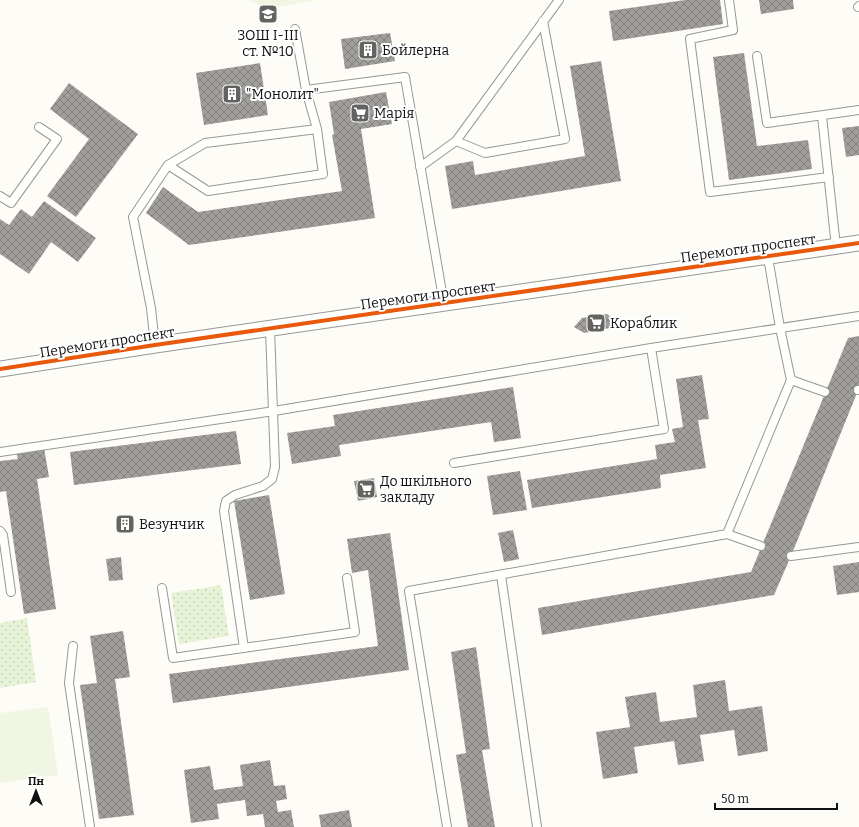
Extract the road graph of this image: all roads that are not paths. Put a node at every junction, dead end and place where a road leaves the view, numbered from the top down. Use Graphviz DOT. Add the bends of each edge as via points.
graph roads {
  1 [pos="559,0"];
  2 [pos="729,0"];
  3 [pos="543,21"];
  4 [pos="295,29"];
  5 [pos="757,56"];
  6 [pos="306,90"];
  7 [pos="859,110"];
  8 [pos="822,116"];
  9 [pos="39,127"];
  10 [pos="317,129"];
  11 [pos="456,141"];
  12 [pos="168,165"];
  13 [pos="420,167"];
  14 [pos="829,177"];
  15 [pos="0,196"];
  16 [pos="859,243"];
  17 [pos="836,246"];
  18 [pos="768,256"];
  19 [pos="444,304"];
  20 [pos="859,316"];
  21 [pos="780,328"];
  22 [pos="270,329"];
  23 [pos="155,345"];
  24 [pos="651,348"];
  25 [pos="0,369"];
  26 [pos="791,380"];
  27 [pos="825,392"];
  28 [pos="274,411"];
  29 [pos="0,452"];
  30 [pos="454,463"];
  31 [pos="0,531"];
  32 [pos="727,534"];
  33 [pos="761,546"];
  34 [pos="859,547"];
  35 [pos="791,556"];
  36 [pos="501,575"];
  37 [pos="347,578"];
  38 [pos="162,588"];
  39 [pos="12,592"];
  40 [pos="73,646"];
  41 [pos="244,648"];
  42 [pos="90,827"];
  43 [pos="447,827"];
  44 [pos="537,827"];
  1 -- 3 [label="lane"];
  2 -- 14 [label="lane" via="733,30 690,39 710,192"];
  3 -- 11 [label="lane"];
  3 -- 11 [label="lane" via="565,139 484,153"];
  4 -- 6 [label="lane"];
  5 -- 8 [label="lane" via="767,123"];
  6 -- 10 [label="lane"];
  6 -- 13 [label="lane" via="405,78"];
  7 -- 8 [label="lane"];
  8 -- 14 [label="lane"];
  9 -- 15 [label="lane" via="57,139 11,203"];
  10 -- 12 [label="lane" via="205,143"];
  10 -- 12 [label="lane" via="324,174 208,191"];
  11 -- 13 [label="lane"];
  12 -- 23 [label="lane" via="133,217 151,308"];
  13 -- 19 [label="lane"];
  14 -- 17 [label="lane"];
  16 -- 17 [label="street, Перемоги проспект"];
  17 -- 18 [label="street, Перемоги проспект"];
  18 -- 19 [label="street, Перемоги проспект"];
  18 -- 21 [label="lane"];
  19 -- 22 [label="street, Перемоги проспект"];
  20 -- 21 [label="lane"];
  21 -- 24 [label="lane"];
  21 -- 26 [label="lane"];
  22 -- 23 [label="street, Перемоги проспект"];
  22 -- 28 [label="lane"];
  23 -- 25 [label="street, Перемоги проспект"];
  24 -- 28 [label="lane"];
  24 -- 30 [label="lane" via="664,429"];
  26 -- 27 [label="lane"];
  26 -- 32 [label="lane"];
  28 -- 29 [label="lane"];
  28 -- 41 [label="lane" via="275,467 272,479 263,486 235,495 226,501 224,511"];
  31 -- 39 [label="lane" via="3,535"];
  32 -- 33 [label="lane"];
  32 -- 36 [label="lane"];
  34 -- 35 [label="lane"];
  36 -- 43 [label="lane" via="409,591"];
  36 -- 44 [label="lane"];
  37 -- 41 [label="lane" via="355,632"];
  38 -- 41 [label="lane" via="172,658"];
  40 -- 42 [label="lane" via="69,683"];
}
